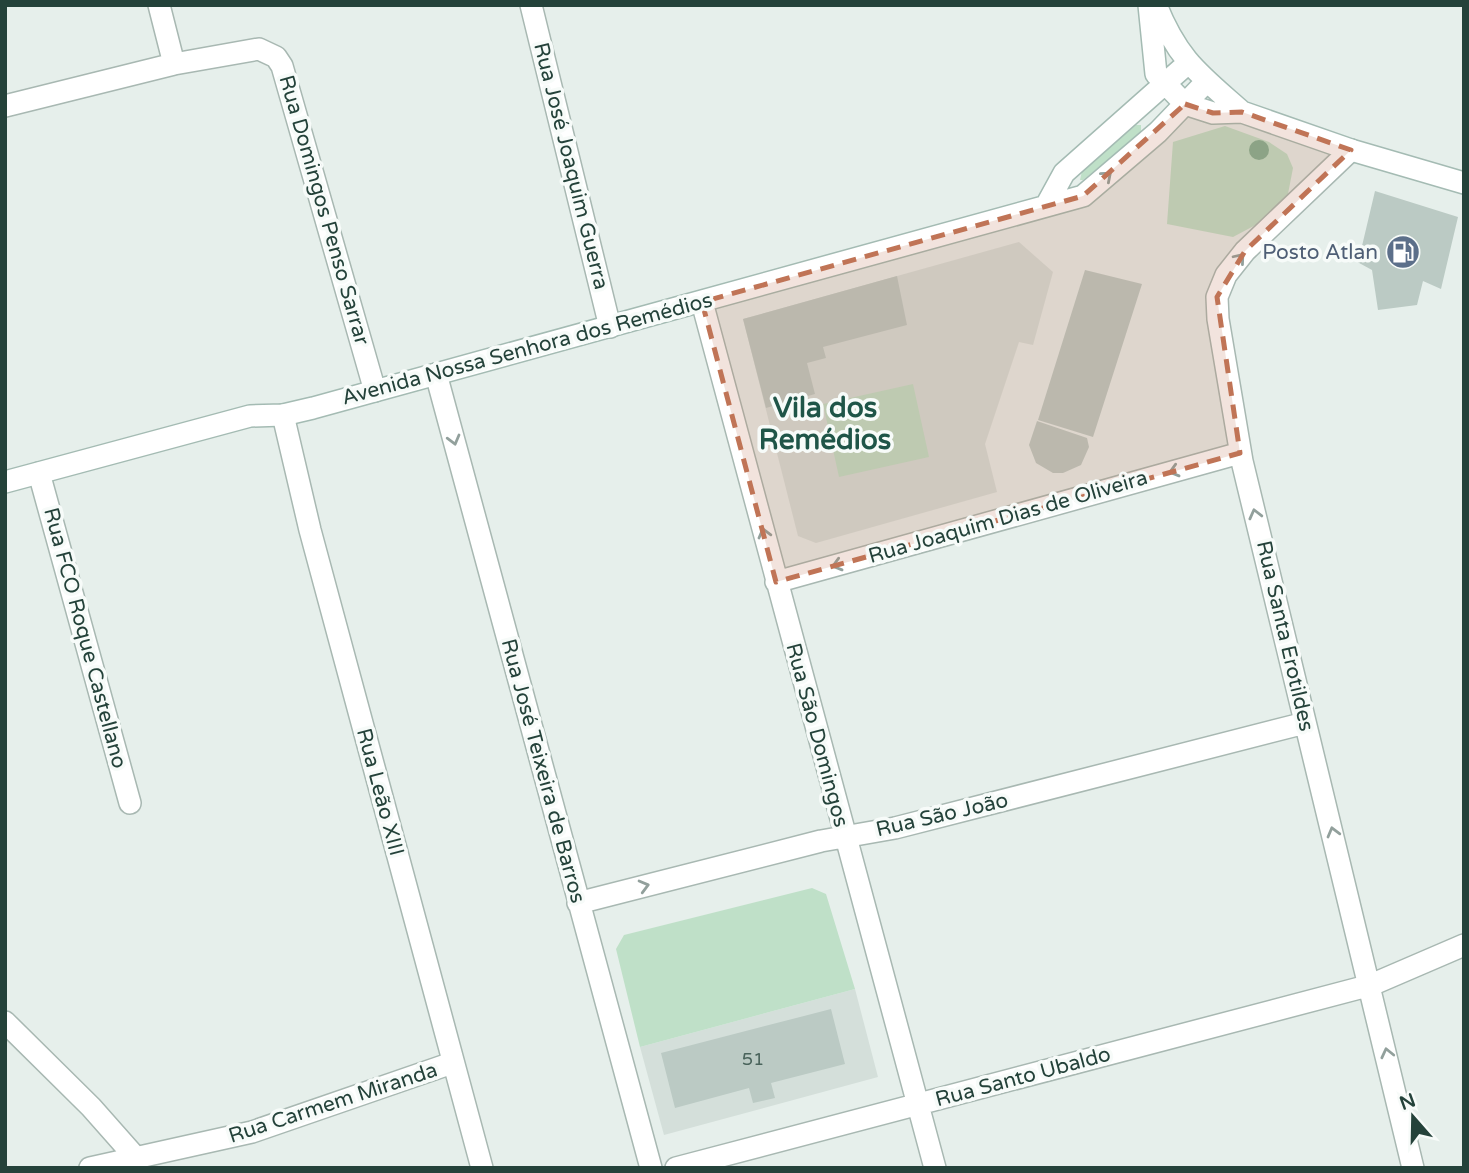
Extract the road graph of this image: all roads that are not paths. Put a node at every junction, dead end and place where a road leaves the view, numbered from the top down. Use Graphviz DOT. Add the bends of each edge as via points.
graph roads {
  1 [pos="159,5"];
  2 [pos="531,5"];
  3 [pos="1149,5"];
  4 [pos="1156,5"];
  5 [pos="174,64"];
  6 [pos="1187,64"];
  7 [pos="1206,82"];
  8 [pos="1163,85"];
  9 [pos="1185,104"];
  10 [pos="5,107"];
  11 [pos="1242,112"];
  12 [pos="1351,150"];
  13 [pos="1464,183"];
  14 [pos="1047,204"];
  15 [pos="702,302"];
  16 [pos="610,327"];
  17 [pos="436,374"];
  18 [pos="375,391"];
  19 [pos="283,415"];
  20 [pos="1240,453"];
  21 [pos="39,473"];
  22 [pos="5,482"];
  23 [pos="776,582"];
  24 [pos="1305,723"];
  25 [pos="130,803"];
  26 [pos="844,836"];
  27 [pos="578,903"];
  28 [pos="1464,945"];
  29 [pos="1371,985"];
  30 [pos="5,1022"];
  31 [pos="452,1063"];
  32 [pos="918,1104"];
  33 [pos="137,1159"];
  34 [pos="90,1168"];
  35 [pos="482,1168"];
  36 [pos="651,1168"];
  37 [pos="676,1168"];
  38 [pos="935,1168"];
  39 [pos="1413,1168"];
  1 -- 5 [label="street"];
  2 -- 16 [label="street, Rua José Joaquim Guerra"];
  3 -- 8 [label="street" via="1156,74"];
  4 -- 6 [label="street" via="1169,38"];
  5 -- 10 [label="street, Rua Domingos Penso Sarrar"];
  5 -- 18 [label="street, Rua Domingos Penso Sarrar" via="258,49 276,57 282,66"];
  6 -- 7 [label="street"];
  6 -- 8 [label="street"];
  7 -- 9 [label="street, Avenida Nossa Senhora dos Remédios"];
  7 -- 11 [label="street"];
  8 -- 9 [label="street"];
  8 -- 14 [label="street" via="1064,173"];
  9 -- 11 [label="street" via="1213,113"];
  14 -- 9 [label="street, Avenida Nossa Senhora dos Remédios, one-way" via="1083,196"];
  11 -- 12 [label="street"];
  12 -- 13 [label="street"];
  20 -- 12 [label="street, Rua Santa Erotildes, one-way" via="1217,297 1226,275 1245,251"];
  14 -- 15 [label="street, Avenida Nossa Senhora dos Remédios"];
  15 -- 16 [label="street, Avenida Nossa Senhora dos Remédios"];
  23 -- 15 [label="street, Rua São Domingos, one-way"];
  16 -- 17 [label="street, Avenida Nossa Senhora dos Remédios"];
  17 -- 18 [label="street, Avenida Nossa Senhora dos Remédios"];
  17 -- 27 [label="street, Rua José Teixeira de Barros, one-way"];
  18 -- 19 [label="street, Avenida Nossa Senhora dos Remédios"];
  19 -- 21 [label="street, Avenida Nossa Senhora dos Remédios" via="250,416"];
  19 -- 31 [label="street, Rua Leão XIII"];
  20 -- 23 [label="street, Rua Joaquim Dias de Oliveira, one-way"];
  24 -- 20 [label="street, Rua Santa Erotildes, one-way"];
  21 -- 22 [label="street, Avenida Nossa Senhora dos Remédios"];
  21 -- 25 [label="street, Rua FCO Roque Castellano"];
  23 -- 26 [label="street, Rua São Domingos"];
  24 -- 26 [label="street, Rua São João" via="895,828"];
  29 -- 24 [label="street, Rua Santa Erotildes, one-way"];
  27 -- 26 [label="street, Rua São João, one-way"];
  26 -- 32 [label="street, Rua São Domingos"];
  27 -- 36 [label="street, Rua José Teixeira de Barros"];
  28 -- 29 [label="street, Rua Santo Ubaldo"];
  29 -- 32 [label="street, Rua Santo Ubaldo"];
  39 -- 29 [label="street, Rua Santa Erotildes, one-way"];
  30 -- 33 [label="street"];
  31 -- 33 [label="street, Rua Carmem Miranda" via="265,1128"];
  31 -- 35 [label="street, Rua Leão XIII"];
  32 -- 37 [label="street, Rua Santo Ubaldo"];
  32 -- 38 [label="street, Rua São Domingos"];
  33 -- 34 [label="street, Rua Carmem Miranda"];
}
